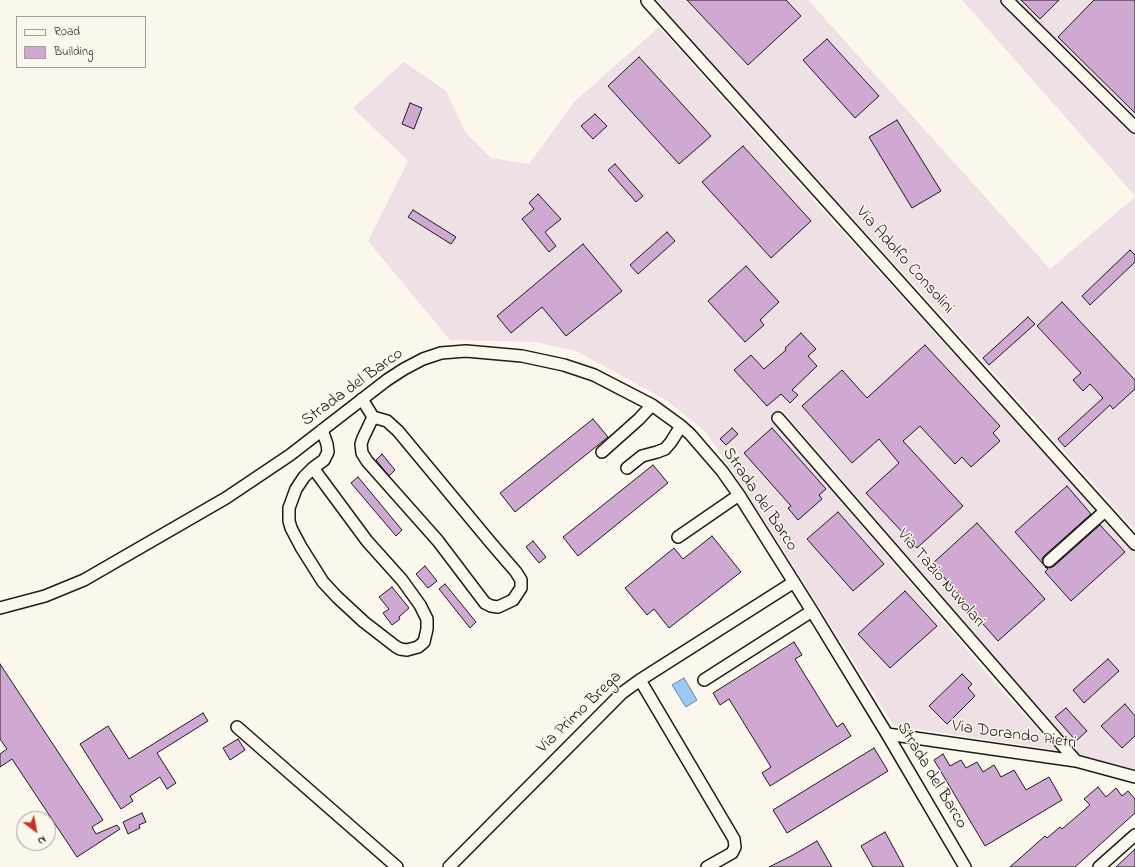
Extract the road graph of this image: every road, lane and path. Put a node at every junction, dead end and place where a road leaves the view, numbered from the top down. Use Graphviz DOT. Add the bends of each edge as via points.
graph roads {
  1 [pos="1007,0"];
  2 [pos="647,1"];
  3 [pos="1135,127"];
  4 [pos="362,399"];
  5 [pos="652,405"];
  6 [pos="373,417"];
  7 [pos="778,418"];
  8 [pos="681,426"];
  9 [pos="322,430"];
  10 [pos="602,452"];
  11 [pos="313,468"];
  12 [pos="628,468"];
  13 [pos="739,495"];
  14 [pos="1105,511"];
  15 [pos="678,537"];
  16 [pos="1135,544"];
  17 [pos="1048,561"];
  18 [pos="794,582"];
  19 [pos="0,608"];
  20 [pos="812,611"];
  21 [pos="640,680"];
  22 [pos="704,680"];
  23 [pos="237,727"];
  24 [pos="887,734"];
  25 [pos="1076,761"];
  26 [pos="1135,777"];
  27 [pos="1135,835"];
  28 [pos="397,867"];
  29 [pos="449,867"];
  30 [pos="707,867"];
  31 [pos="965,867"];
  32 [pos="1099,867"];
  1 -- 3 [label="street"];
  2 -- 14 [label="street, Via Adolfo Consolini"];
  4 -- 5 [label="street, Strada del Barco" via="399,372 423,359 447,352 466,351 522,356 564,365 600,377"];
  4 -- 6 [label="street"];
  4 -- 9 [label="street, Strada del Barco"];
  5 -- 8 [label="street, Strada del Barco"];
  5 -- 10 [label="street"];
  6 -- 6 [label="street" via="361,444 362,453 367,461 438,541 486,603 498,607 513,600 521,588 521,580 516,572 398,431 387,422"];
  7 -- 25 [label="street, Via Tazio Nuvolari"];
  8 -- 12 [label="street" via="665,448 642,456"];
  8 -- 13 [label="street, Strada del Barco" via="698,443"];
  9 -- 11 [label="street" via="328,452 324,460"];
  9 -- 19 [label="street, Strada del Barco" via="234,493 94,574 45,596"];
  11 -- 11 [label="street" via="300,483 289,508 289,521 301,547 323,582 364,622 400,649 410,650 418,647 424,642 427,629 427,619 420,605 402,580 367,541"];
  13 -- 15 [label="street"];
  13 -- 18 [label="street, Strada del Barco"];
  14 -- 16 [label="street, Via Adolfo Consolini"];
  14 -- 17 [label="street"];
  18 -- 20 [label="street, Strada del Barco"];
  18 -- 21 [label="street, Via Primo Brega"];
  20 -- 22 [label="street"];
  20 -- 24 [label="street, Strada del Barco"];
  21 -- 29 [label="street, Via Primo Brega" via="616,699"];
  21 -- 30 [label="street" via="734,839 735,847 732,853"];
  23 -- 28 [label="street"];
  24 -- 25 [label="street, Via Dorando Pietri"];
  24 -- 31 [label="street, Strada del Barco"];
  25 -- 26 [label="street, Via Dorando Pietri"];
  27 -- 32 [label="street"];
}
